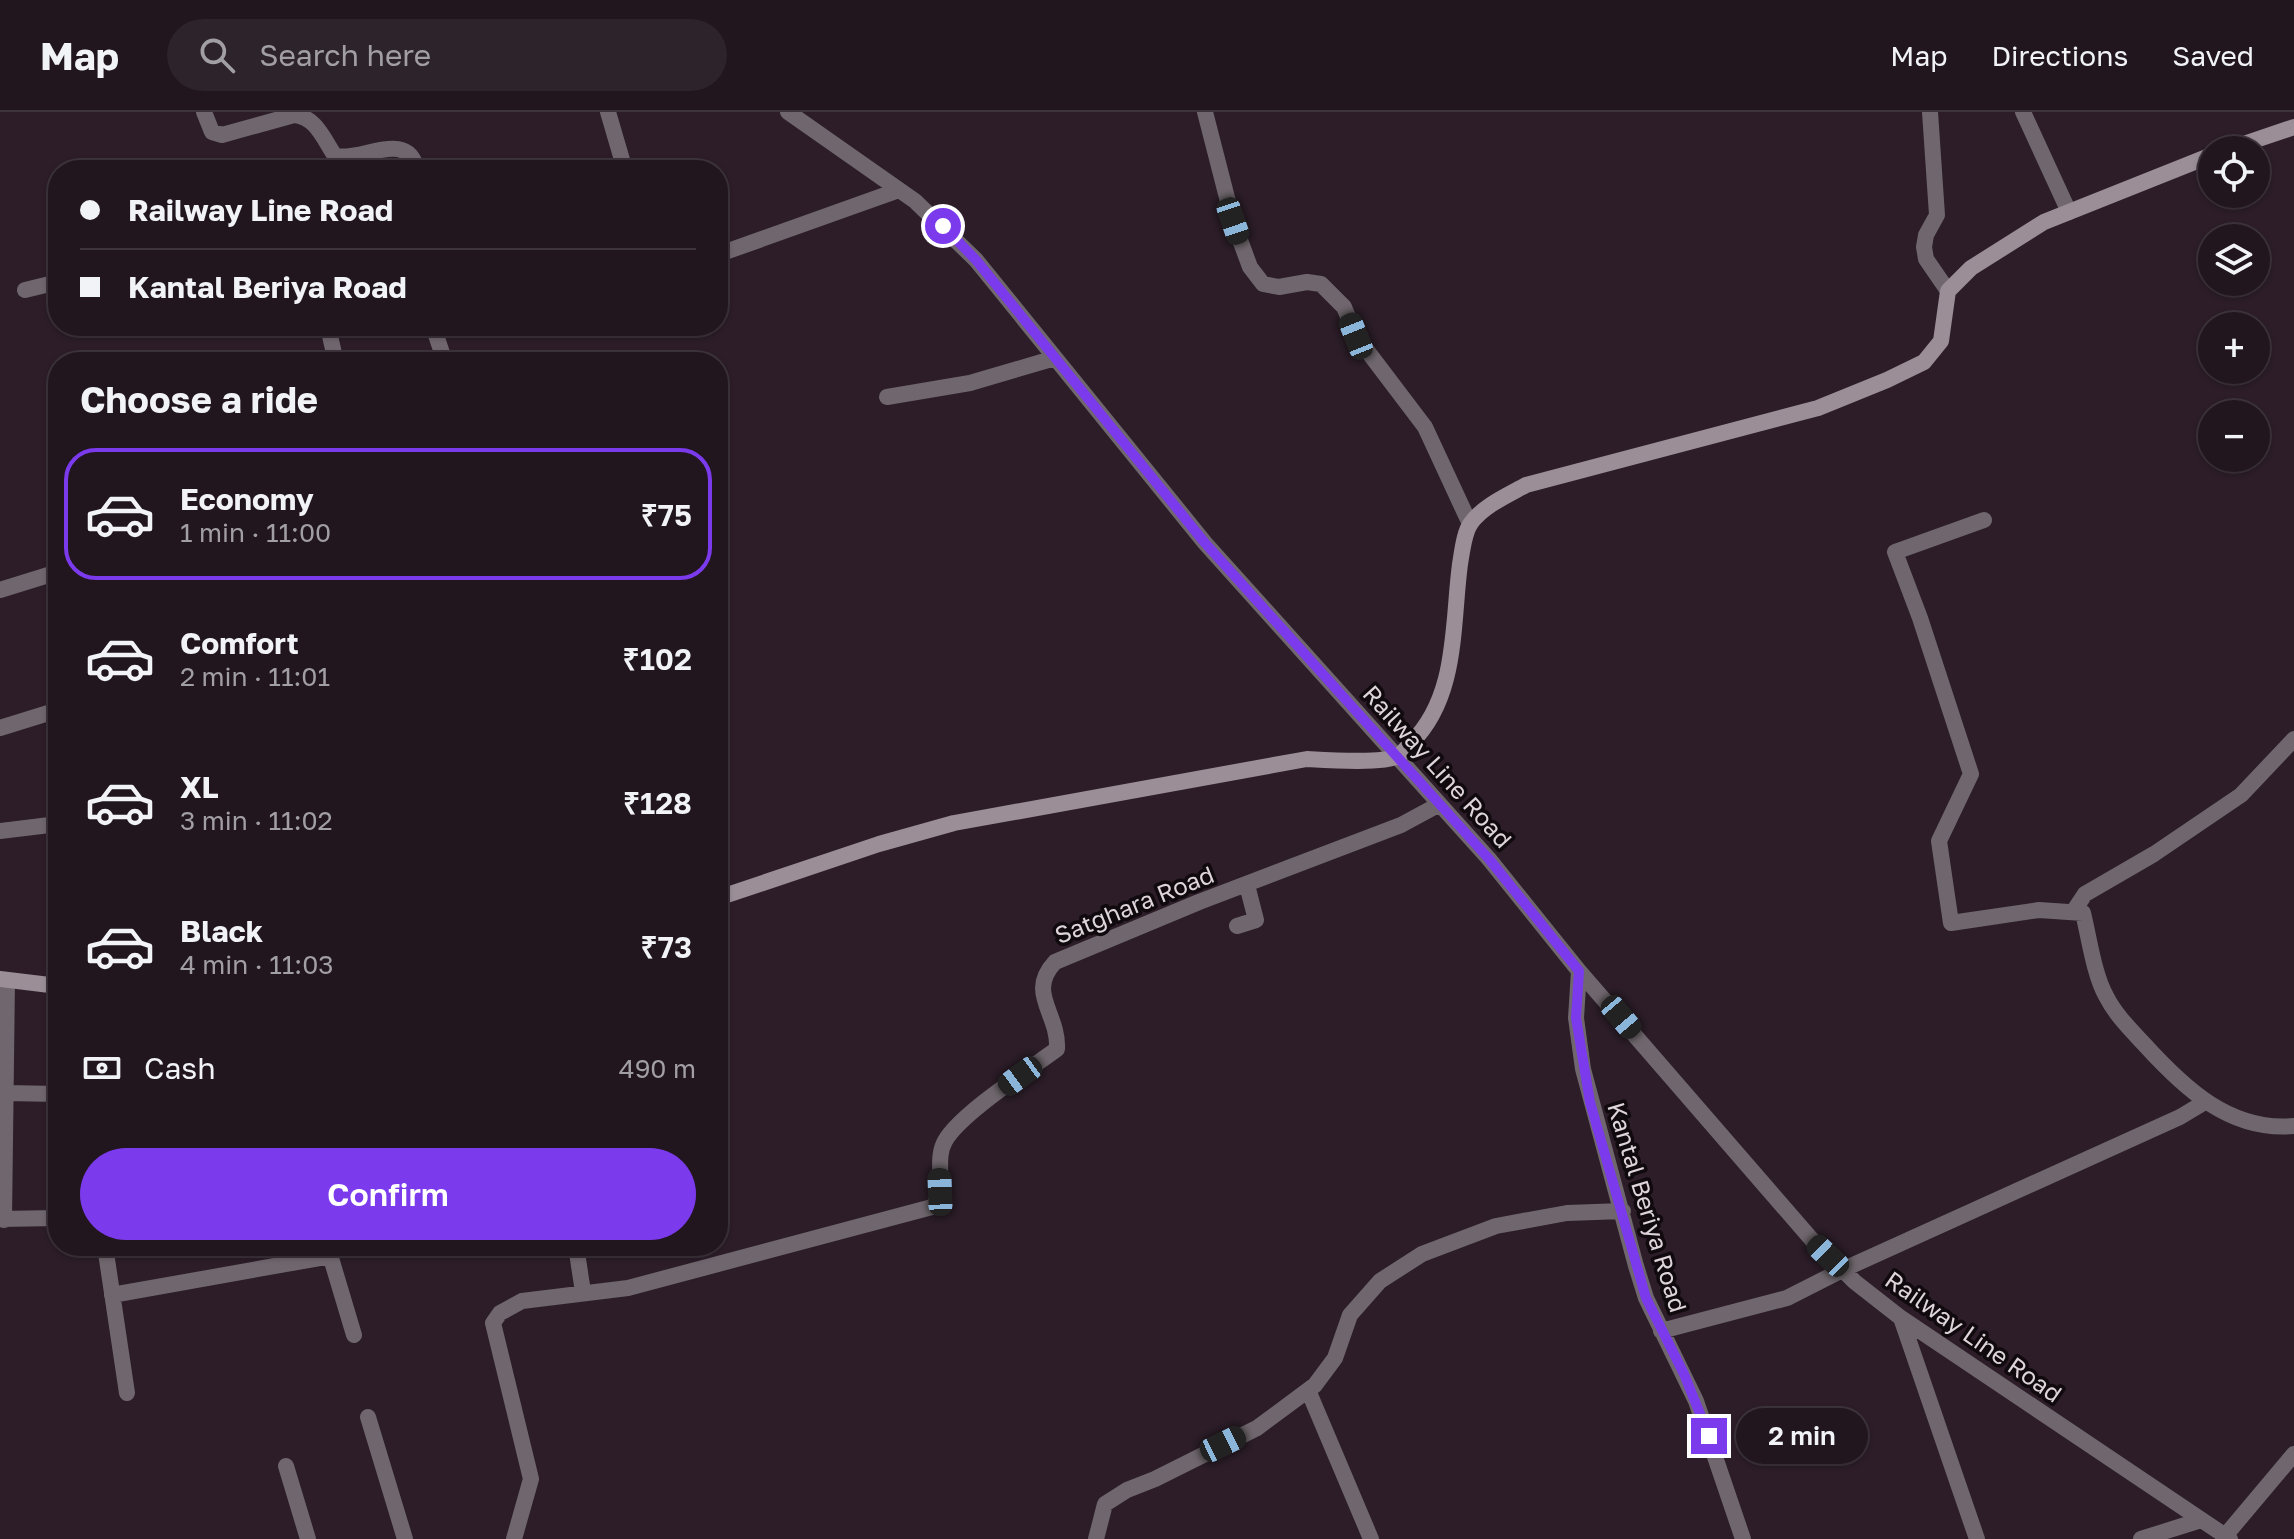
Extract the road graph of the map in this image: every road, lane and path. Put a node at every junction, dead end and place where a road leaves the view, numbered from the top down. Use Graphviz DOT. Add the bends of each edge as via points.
graph roads {
  1 [pos="204,112"];
  2 [pos="608,112"];
  3 [pos="788,112"];
  4 [pos="1205,112"];
  5 [pos="1930,112"];
  6 [pos="2023,112"];
  7 [pos="2294,127"];
  8 [pos="2267,136"];
  9 [pos="414,160"];
  10 [pos="622,160"];
  11 [pos="2198,161"];
  12 [pos="899,190"];
  13 [pos="2069,212"];
  14 [pos="728,251"];
  15 [pos="48,284"];
  16 [pos="25,290"];
  17 [pos="1948,291"];
  18 [pos="1055,358"];
  19 [pos="887,397"];
  20 [pos="1984,520"];
  21 [pos="1470,524"];
  22 [pos="48,575"];
  23 [pos="0,590"];
  24 [pos="48,713"];
  25 [pos="0,728"];
  26 [pos="2294,739"];
  27 [pos="1397,757"];
  28 [pos="1438,805"];
  29 [pos="48,825"];
  30 [pos="0,831"];
  31 [pos="1247,885"];
  32 [pos="728,895"];
  33 [pos="2073,912"];
  34 [pos="1237,926"];
  35 [pos="1579,971"];
  36 [pos="3,980"];
  37 [pos="48,985"];
  38 [pos="6,1093"];
  39 [pos="48,1094"];
  40 [pos="2205,1102"];
  41 [pos="2294,1126"];
  42 [pos="1623,1211"];
  43 [pos="48,1218"];
  44 [pos="2,1219"];
  45 [pos="106,1256"];
  46 [pos="304,1256"];
  47 [pos="330,1256"];
  48 [pos="578,1256"];
  49 [pos="1842,1270"];
  50 [pos="583,1292"];
  51 [pos="112,1295"];
  52 [pos="1901,1318"];
  53 [pos="1661,1331"];
  54 [pos="354,1335"];
  55 [pos="1308,1390"];
  56 [pos="127,1393"];
  57 [pos="368,1417"];
  58 [pos="2294,1454"];
  59 [pos="286,1466"];
  60 [pos="2201,1520"];
  61 [pos="2228,1538"];
  62 [pos="308,1539"];
  63 [pos="405,1539"];
  64 [pos="515,1539"];
  65 [pos="1096,1539"];
  66 [pos="1371,1539"];
  67 [pos="1743,1539"];
  68 [pos="1977,1539"];
  69 [pos="2141,1539"];
  1 -- 9 [label="street" via="212,132 222,135 304,116 313,121 335,156 395,147"];
  2 -- 10 [label="street"];
  3 -- 12 [label="street, Railway Line Road"];
  4 -- 21 [label="street" via="1250,267 1263,284 1321,284 1344,307 1356,336 1425,427"];
  5 -- 17 [label="street" via="1937,215 1924,247"];
  6 -- 13 [label="street"];
  7 -- 8 [label="street"];
  11 -- 13 [label="street"];
  12 -- 14 [label="street"];
  12 -- 18 [label="street, Railway Line Road" via="976,260"];
  13 -- 17 [label="street" via="1983,260"];
  15 -- 16 [label="street"];
  17 -- 21 [label="street" via="1941,341 1924,362 1818,408 1526,485"];
  18 -- 19 [label="street" via="970,383"];
  18 -- 27 [label="street, Railway Line Road" via="1205,543"];
  20 -- 33 [label="street" via="1895,552 1971,774 1939,841 1951,923 2039,910"];
  21 -- 27 [label="street" via="1446,681 1418,737"];
  22 -- 23 [label="street"];
  24 -- 25 [label="street"];
  26 -- 33 [label="street" via="2241,795 2085,894"];
  27 -- 28 [label="street, Railway Line Road"];
  27 -- 32 [label="street" via="1307,759 954,823"];
  28 -- 31 [label="street, Satghara Road" via="1401,825"];
  28 -- 35 [label="street, Railway Line Road"];
  29 -- 30 [label="street"];
  31 -- 34 [label="street" via="1256,920"];
  31 -- 50 [label="street, Satghara Road" via="1055,962 1043,974 1057,1049 946,1139 939,1155 940,1192 932,1207 628,1288"];
  33 -- 40 [label="street" via="2083,913 2104,993 2117,1014"];
  35 -- 42 [label="street, Kantal Beriya Road" via="1576,1018 1583,1069"];
  35 -- 49 [label="street, Railway Line Road"];
  36 -- 37 [label="street"];
  36 -- 38 [label="street"];
  38 -- 39 [label="street"];
  38 -- 44 [label="street"];
  40 -- 41 [label="street" via="2242,1121"];
  40 -- 49 [label="street"];
  42 -- 53 [label="street, Kantal Beriya Road" via="1646,1298"];
  42 -- 55 [label="street" via="1567,1213 1496,1226 1422,1254 1380,1281 1350,1315 1335,1358"];
  43 -- 44 [label="street"];
  45 -- 51 [label="street"];
  46 -- 51 [label="street"];
  47 -- 54 [label="street"];
  48 -- 50 [label="street"];
  49 -- 52 [label="street, Railway Line Road"];
  49 -- 53 [label="street" via="1787,1298"];
  50 -- 64 [label="street, Satghara Road" via="522,1301 493,1323 531,1479"];
  51 -- 56 [label="street"];
  52 -- 60 [label="street, Railway Line Road"];
  52 -- 68 [label="street"];
  53 -- 67 [label="street, Kantal Beriya Road" via="1696,1401"];
  55 -- 65 [label="street" via="1257,1428 1105,1504"];
  55 -- 66 [label="street"];
  57 -- 63 [label="street"];
  58 -- 61 [label="street"];
  59 -- 62 [label="street"];
  60 -- 61 [label="street, Railway Line Road"];
  60 -- 69 [label="street"];
}
